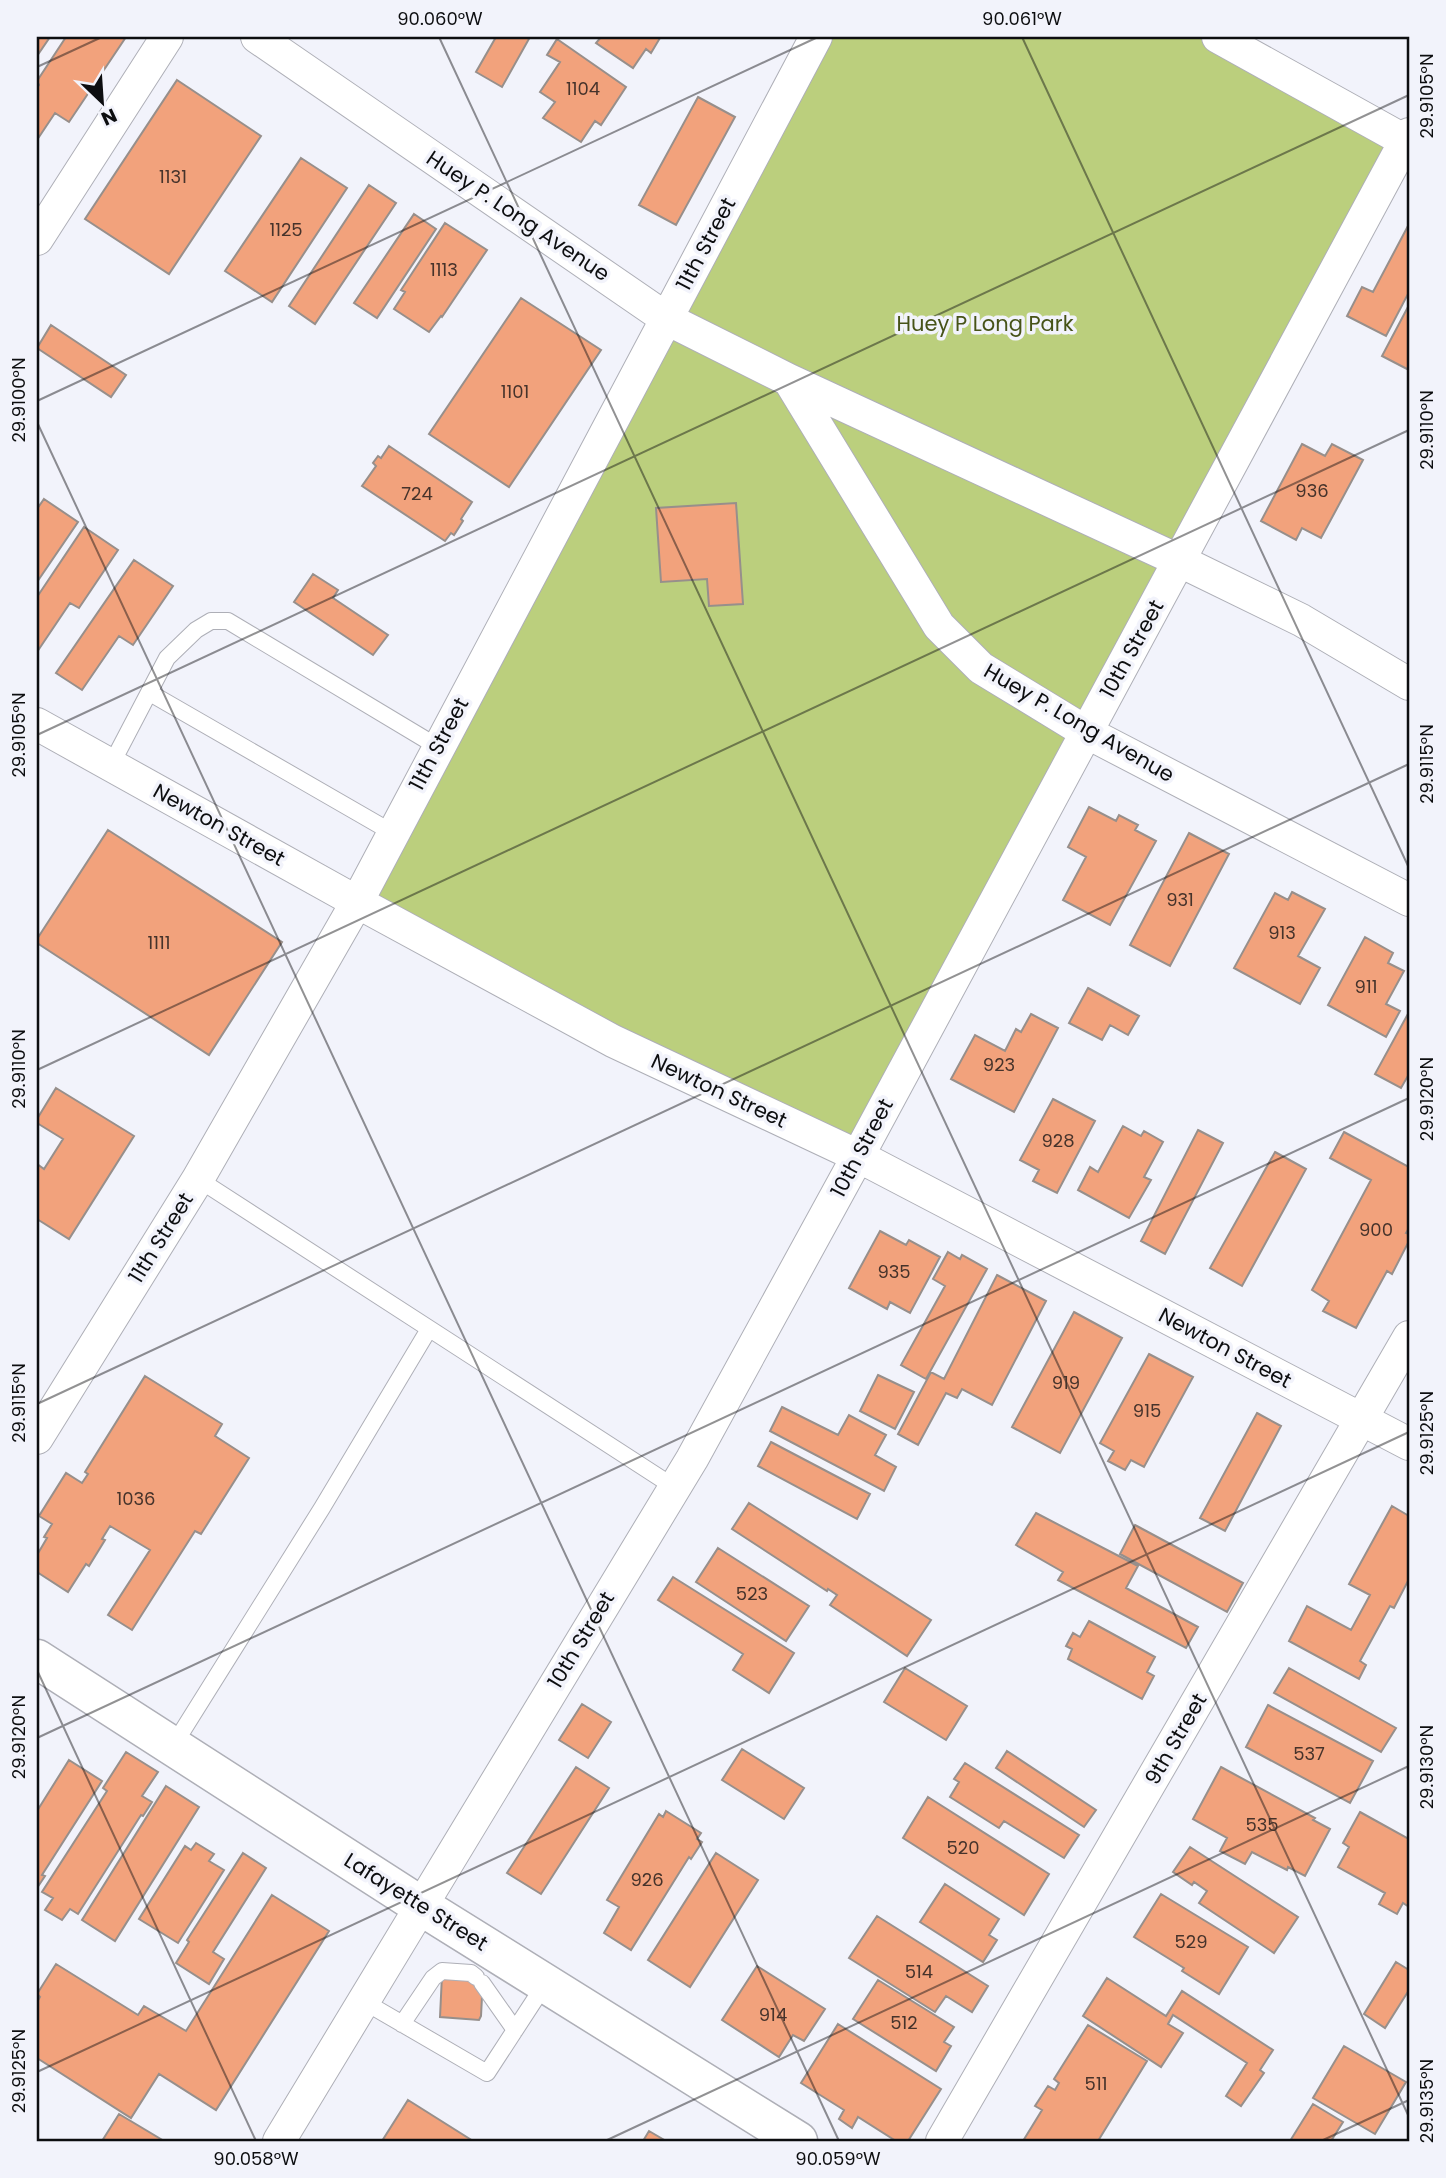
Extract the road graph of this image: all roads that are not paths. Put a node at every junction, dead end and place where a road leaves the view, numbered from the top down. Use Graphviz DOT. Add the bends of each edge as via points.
graph roads {
  1 [pos="167,37"];
  2 [pos="257,37"];
  3 [pos="816,37"];
  4 [pos="1218,37"];
  5 [pos="1408,139"];
  6 [pos="37,239"];
  7 [pos="667,318"];
  8 [pos="789,380"];
  9 [pos="1180,561"];
  10 [pos="1409,684"];
  11 [pos="150,693"];
  12 [pos="37,724"];
  13 [pos="1086,732"];
  14 [pos="438,747"];
  15 [pos="111,765"];
  16 [pos="393,833"];
  17 [pos="1409,900"];
  18 [pos="357,902"];
  19 [pos="858,1156"];
  20 [pos="198,1180"];
  21 [pos="429,1328"];
  22 [pos="1409,1337"];
  23 [pos="1362,1419"];
  24 [pos="37,1438"];
  25 [pos="1409,1444"];
  26 [pos="674,1488"];
  27 [pos="39,1666"];
  28 [pos="173,1746"];
  29 [pos="421,1906"];
  30 [pos="545,1983"];
  31 [pos="363,2001"];
  32 [pos="402,2024"];
  33 [pos="515,2030"];
  34 [pos="279,2141"];
  35 [pos="798,2141"];
  36 [pos="942,2141"];
  1 -- 6 [label="street"];
  2 -- 7 [label="street, Huey P. Long Avenue"];
  3 -- 7 [label="street, 11th Street"];
  4 -- 5 [label="street"];
  5 -- 9 [label="street, 10th Street"];
  7 -- 8 [label="street, Huey P. Long Avenue"];
  7 -- 14 [label="street, 11th Street"];
  8 -- 9 [label="street, Huey P. Long Avenue"];
  8 -- 13 [label="street, Huey P. Long Avenue" via="939,626 981,668"];
  9 -- 10 [label="street, Huey P. Long Avenue" via="1301,620"];
  9 -- 13 [label="street, 10th Street"];
  11 -- 14 [label="lane" via="167,658 195,630 211,621 228,621"];
  11 -- 15 [label="lane"];
  11 -- 16 [label="lane"];
  12 -- 15 [label="street, Newton Street"];
  13 -- 17 [label="street, Huey P. Long Avenue"];
  13 -- 19 [label="street, 10th Street"];
  14 -- 16 [label="street, 11th Street"];
  15 -- 18 [label="street, Newton Street"];
  16 -- 18 [label="street, 11th Street"];
  18 -- 19 [label="street, Newton Street" via="613,1041"];
  18 -- 20 [label="street, 11th Street"];
  19 -- 23 [label="street, Newton Street"];
  19 -- 26 [label="street, 10th Street"];
  20 -- 21 [label="lane"];
  20 -- 24 [label="street, 11th Street"];
  21 -- 26 [label="lane"];
  21 -- 28 [label="lane"];
  22 -- 23 [label="street, 9th Street"];
  23 -- 25 [label="street, Newton Street"];
  23 -- 36 [label="street, 9th Street"];
  26 -- 29 [label="street, 10th Street"];
  27 -- 28 [label="main road, Lafayette Street"];
  28 -- 29 [label="main road, Lafayette Street"];
  29 -- 30 [label="main road, Lafayette Street"];
  29 -- 31 [label="street, 10th Street"];
  30 -- 33 [label="lane"];
  30 -- 35 [label="main road, Lafayette Street"];
  31 -- 32 [label="lane"];
  31 -- 34 [label="street, 10th Street"];
  32 -- 33 [label="lane" via="487,2073"];
  32 -- 33 [label="lane" via="442,1971 471,1973"];
}
